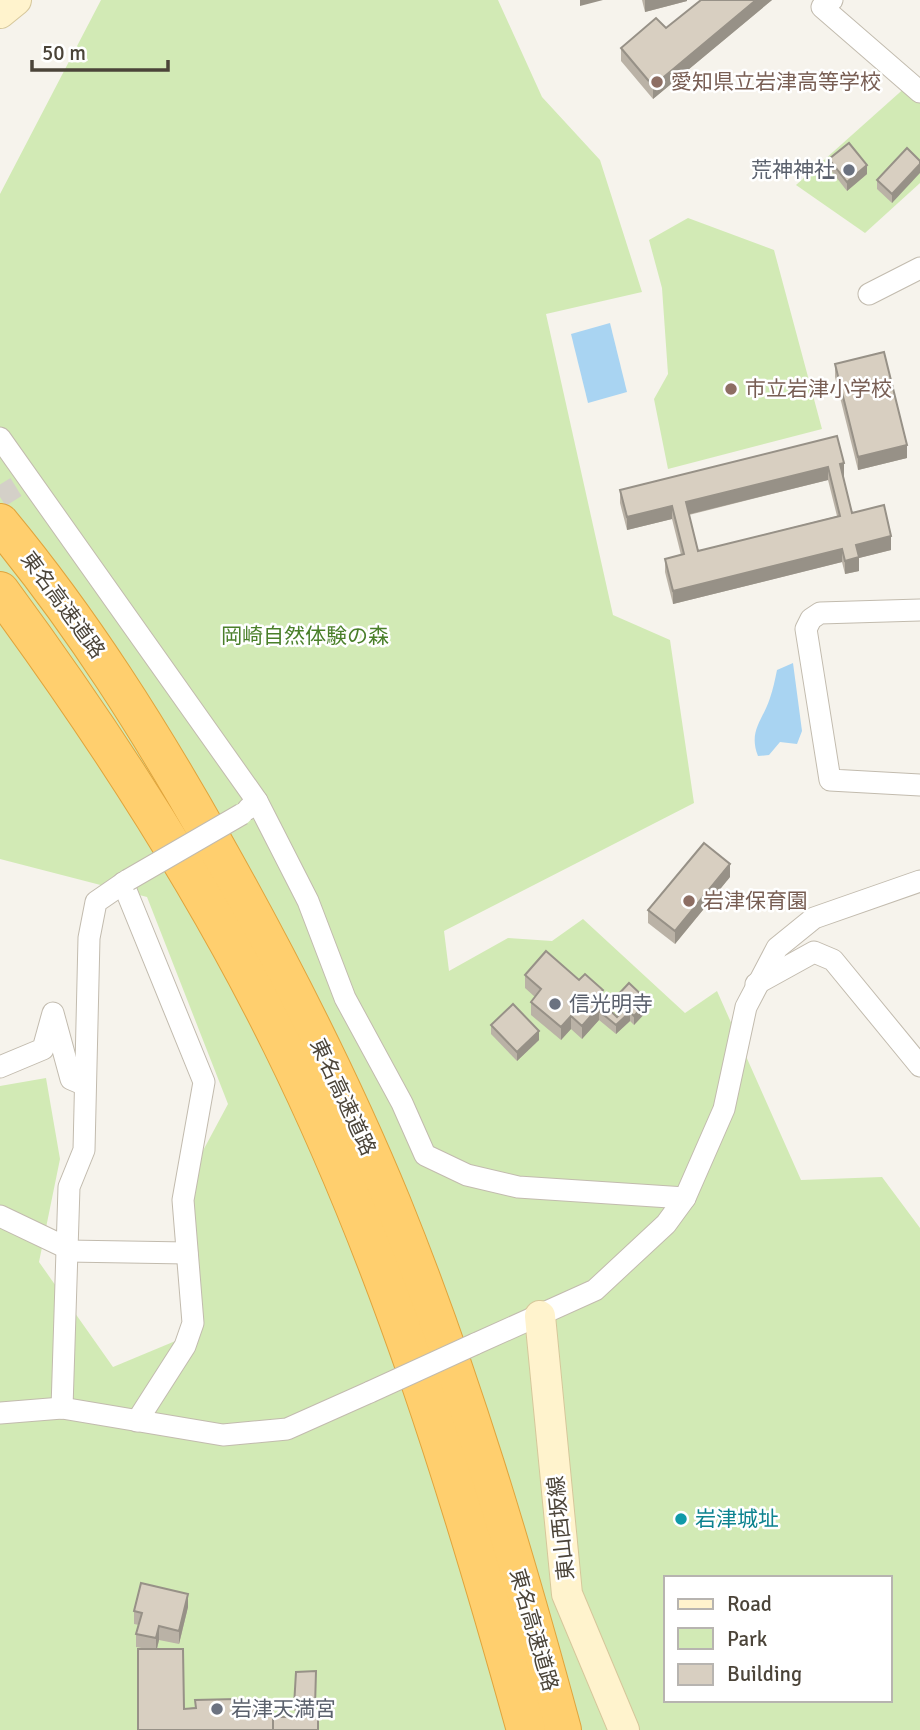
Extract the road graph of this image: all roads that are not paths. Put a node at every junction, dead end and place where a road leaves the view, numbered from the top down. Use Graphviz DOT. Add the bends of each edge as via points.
graph roads {
  1 [pos="16,0"];
  2 [pos="832,0"];
  3 [pos="0,13"];
  4 [pos="920,92"];
  5 [pos="920,268"];
  6 [pos="869,294"];
  7 [pos="0,438"];
  8 [pos="0,523"];
  9 [pos="0,591"];
  10 [pos="920,610"];
  11 [pos="920,785"];
  12 [pos="249,808"];
  13 [pos="125,881"];
  14 [pos="920,881"];
  15 [pos="270,983"];
  16 [pos="756,984"];
  17 [pos="920,1066"];
  18 [pos="0,1067"];
  19 [pos="85,1086"];
  20 [pos="685,1198"];
  21 [pos="0,1216"];
  22 [pos="67,1250"];
  23 [pos="187,1253"];
  24 [pos="540,1316"];
  25 [pos="62,1408"];
  26 [pos="0,1413"];
  27 [pos="137,1421"];
  28 [pos="526,1730"];
  29 [pos="562,1730"];
  30 [pos="624,1730"];
  1 -- 3 [label="street"];
  2 -- 4 [label="street" via="822,7"];
  5 -- 6 [label="street"];
  7 -- 12 [label="street" via="23,484"];
  8 -- 15 [label="highway, 東名高速道路" via="116,679 188,797"];
  9 -- 15 [label="highway, 東名高速道路" via="75,692"];
  10 -- 11 [label="street" via="820,613 806,629 830,780"];
  12 -- 13 [label="street, bridge"];
  12 -- 20 [label="street" via="308,901 345,998 425,1154 467,1175 518,1187"];
  13 -- 19 [label="street" via="96,902 89,938"];
  13 -- 23 [label="street" via="204,1082 183,1200"];
  14 -- 16 [label="street" via="814,918 777,948"];
  15 -- 28 [label="highway, 東名高速道路" via="338,1172 400,1324 458,1498"];
  15 -- 29 [label="highway, 東名高速道路" via="361,1134 392,1205 443,1342"];
  16 -- 17 [label="street" via="814,952 834,960"];
  16 -- 20 [label="street" via="746,1007 723,1109"];
  18 -- 19 [label="street" via="43,1049 53,1013 71,1079"];
  19 -- 22 [label="street" via="84,1150 69,1187"];
  20 -- 24 [label="street" via="666,1224 595,1290"];
  21 -- 22 [label="street"];
  22 -- 23 [label="street"];
  22 -- 25 [label="street"];
  23 -- 27 [label="street" via="193,1323 186,1346"];
  24 -- 27 [label="street, bridge" via="288,1429 223,1435"];
  24 -- 30 [label="street, 東山西坂線" via="567,1594"];
  25 -- 26 [label="street"];
  25 -- 27 [label="street"];
}
